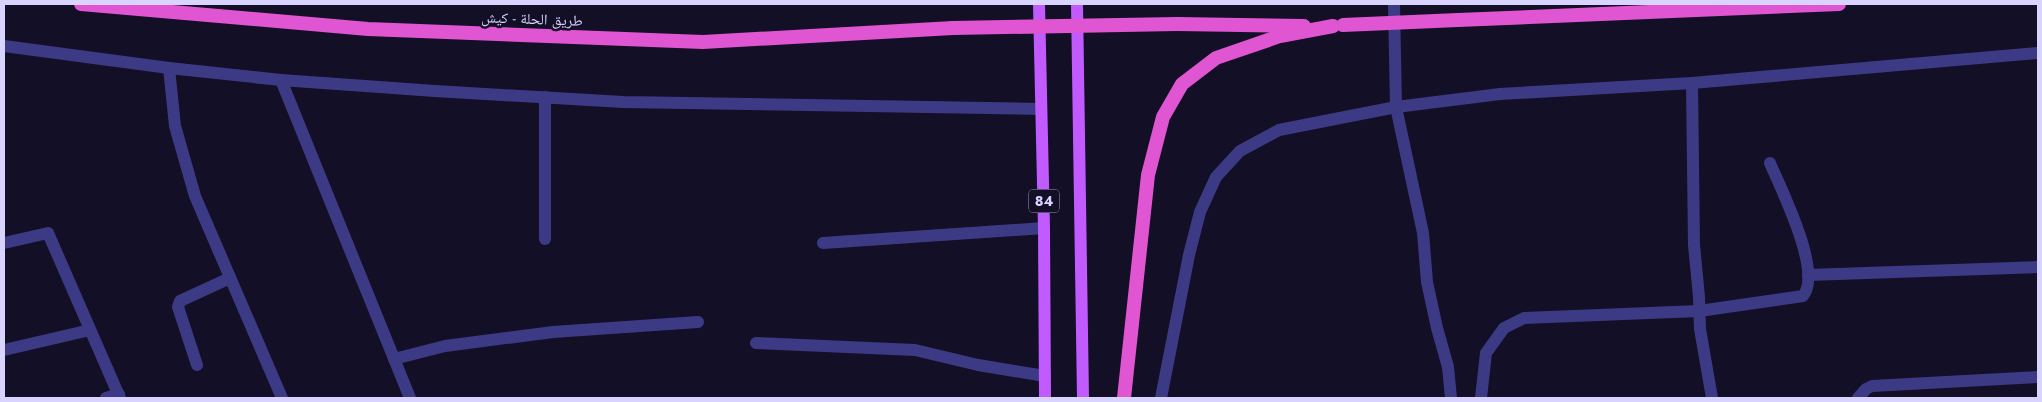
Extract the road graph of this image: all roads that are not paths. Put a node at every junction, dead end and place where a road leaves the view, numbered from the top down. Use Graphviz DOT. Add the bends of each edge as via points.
graph roads {
  1 [pos="82,4"];
  2 [pos="1039,4"];
  3 [pos="1077,4"];
  4 [pos="1394,4"];
  5 [pos="1838,4"];
  6 [pos="1338,26"];
  7 [pos="4,46"];
  8 [pos="2038,52"];
  9 [pos="169,68"];
  10 [pos="281,80"];
  11 [pos="1692,83"];
  12 [pos="545,97"];
  13 [pos="1396,108"];
  14 [pos="1041,109"];
  15 [pos="1770,163"];
  16 [pos="1044,228"];
  17 [pos="545,239"];
  18 [pos="4,242"];
  19 [pos="823,244"];
  20 [pos="2038,268"];
  21 [pos="1808,275"];
  22 [pos="230,278"];
  23 [pos="1699,312"];
  24 [pos="698,322"];
  25 [pos="90,330"];
  26 [pos="756,344"];
  27 [pos="4,350"];
  28 [pos="394,359"];
  29 [pos="197,365"];
  30 [pos="1045,376"];
  31 [pos="2038,377"];
  32 [pos="115,397"];
  33 [pos="282,398"];
  34 [pos="410,398"];
  35 [pos="1045,398"];
  36 [pos="1083,398"];
  37 [pos="1124,398"];
  38 [pos="1161,398"];
  39 [pos="1450,398"];
  40 [pos="1481,398"];
  41 [pos="1712,398"];
  42 [pos="1858,398"];
  1 -- 6 [label="highway, طريق الحلة - كيش, bridge" via="368,29 703,42 953,28 1177,24"];
  2 -- 14 [label="main road, 84"];
  3 -- 36 [label="main road"];
  4 -- 13 [label="street"];
  5 -- 6 [label="highway, bridge"];
  6 -- 37 [label="highway" via="1280,36 1216,58 1182,84 1163,117 1148,175"];
  7 -- 9 [label="street"];
  8 -- 11 [label="street"];
  9 -- 10 [label="street"];
  9 -- 22 [label="street" via="176,126 195,196"];
  10 -- 12 [label="street"];
  10 -- 28 [label="street"];
  11 -- 13 [label="street" via="1500,94"];
  11 -- 23 [label="street" via="1694,245"];
  12 -- 14 [label="street" via="623,102"];
  12 -- 17 [label="street"];
  13 -- 38 [label="street" via="1279,130 1240,151 1216,177 1200,212 1189,255"];
  13 -- 39 [label="street" via="1422,233 1427,282 1448,367"];
  14 -- 16 [label="main road, 84"];
  15 -- 21 [label="street" via="1800,233"];
  16 -- 19 [label="street"];
  16 -- 30 [label="main road, 84"];
  18 -- 25 [label="street" via="48,233"];
  20 -- 21 [label="street"];
  21 -- 23 [label="street" via="1808,291 1803,296"];
  22 -- 29 [label="street" via="180,301 178,307"];
  22 -- 33 [label="street"];
  23 -- 40 [label="street" via="1524,318 1504,328 1486,352"];
  23 -- 41 [label="street"];
  24 -- 28 [label="street" via="553,332 445,346"];
  25 -- 27 [label="street"];
  25 -- 32 [label="street"];
  26 -- 30 [label="street" via="915,350"];
  28 -- 34 [label="street"];
  30 -- 35 [label="main road, 84"];
  31 -- 42 [label="street" via="1872,386"];
}
